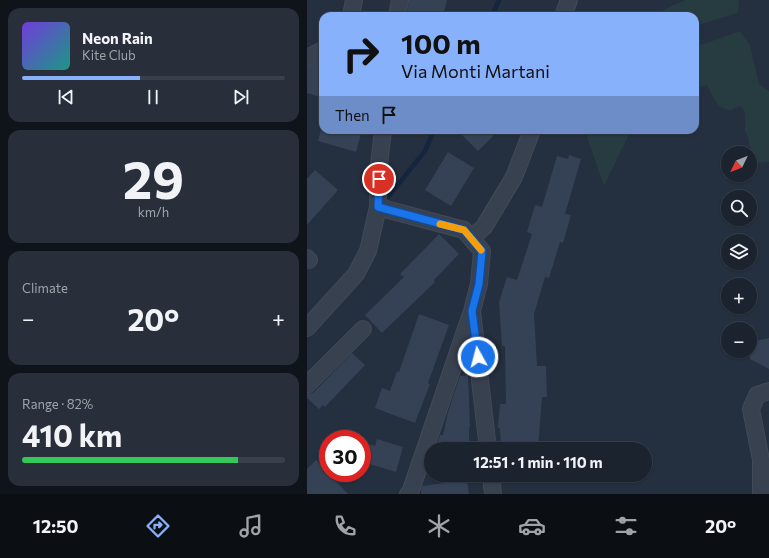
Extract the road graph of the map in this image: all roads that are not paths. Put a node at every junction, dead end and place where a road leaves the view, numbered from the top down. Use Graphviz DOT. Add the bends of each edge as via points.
graph roads {
  1 [pos="354,0"];
  2 [pos="400,0"];
  3 [pos="569,0"];
  4 [pos="352,12"];
  5 [pos="398,12"];
  6 [pos="564,12"];
  7 [pos="319,52"];
  8 [pos="307,58"];
  9 [pos="383,134"];
  10 [pos="530,134"];
  11 [pos="378,207"];
  12 [pos="471,238"];
  13 [pos="472,311"];
  14 [pos="307,328"];
  15 [pos="363,329"];
  16 [pos="307,385"];
  17 [pos="769,391"];
  18 [pos="487,442"];
  19 [pos="492,482"];
  20 [pos="408,494"];
  21 [pos="493,494"];
  22 [pos="761,494"];
  1 -- 4 [label="street"];
  2 -- 5 [label="street"];
  3 -- 6 [label="street"];
  7 -- 8 [label="street"];
  9 -- 11 [label="street"];
  10 -- 12 [label="street" via="514,177 484,227"];
  11 -- 12 [label="street" via="464,230"];
  11 -- 14 [label="street" via="368,251 356,274"];
  12 -- 13 [label="street" via="482,251 479,284"];
  13 -- 18 [label="street"];
  13 -- 20 [label="street"];
  15 -- 16 [label="street"];
  17 -- 22 [label="street" via="757,395 751,409 761,460"];
  19 -- 21 [label="street"];
}
